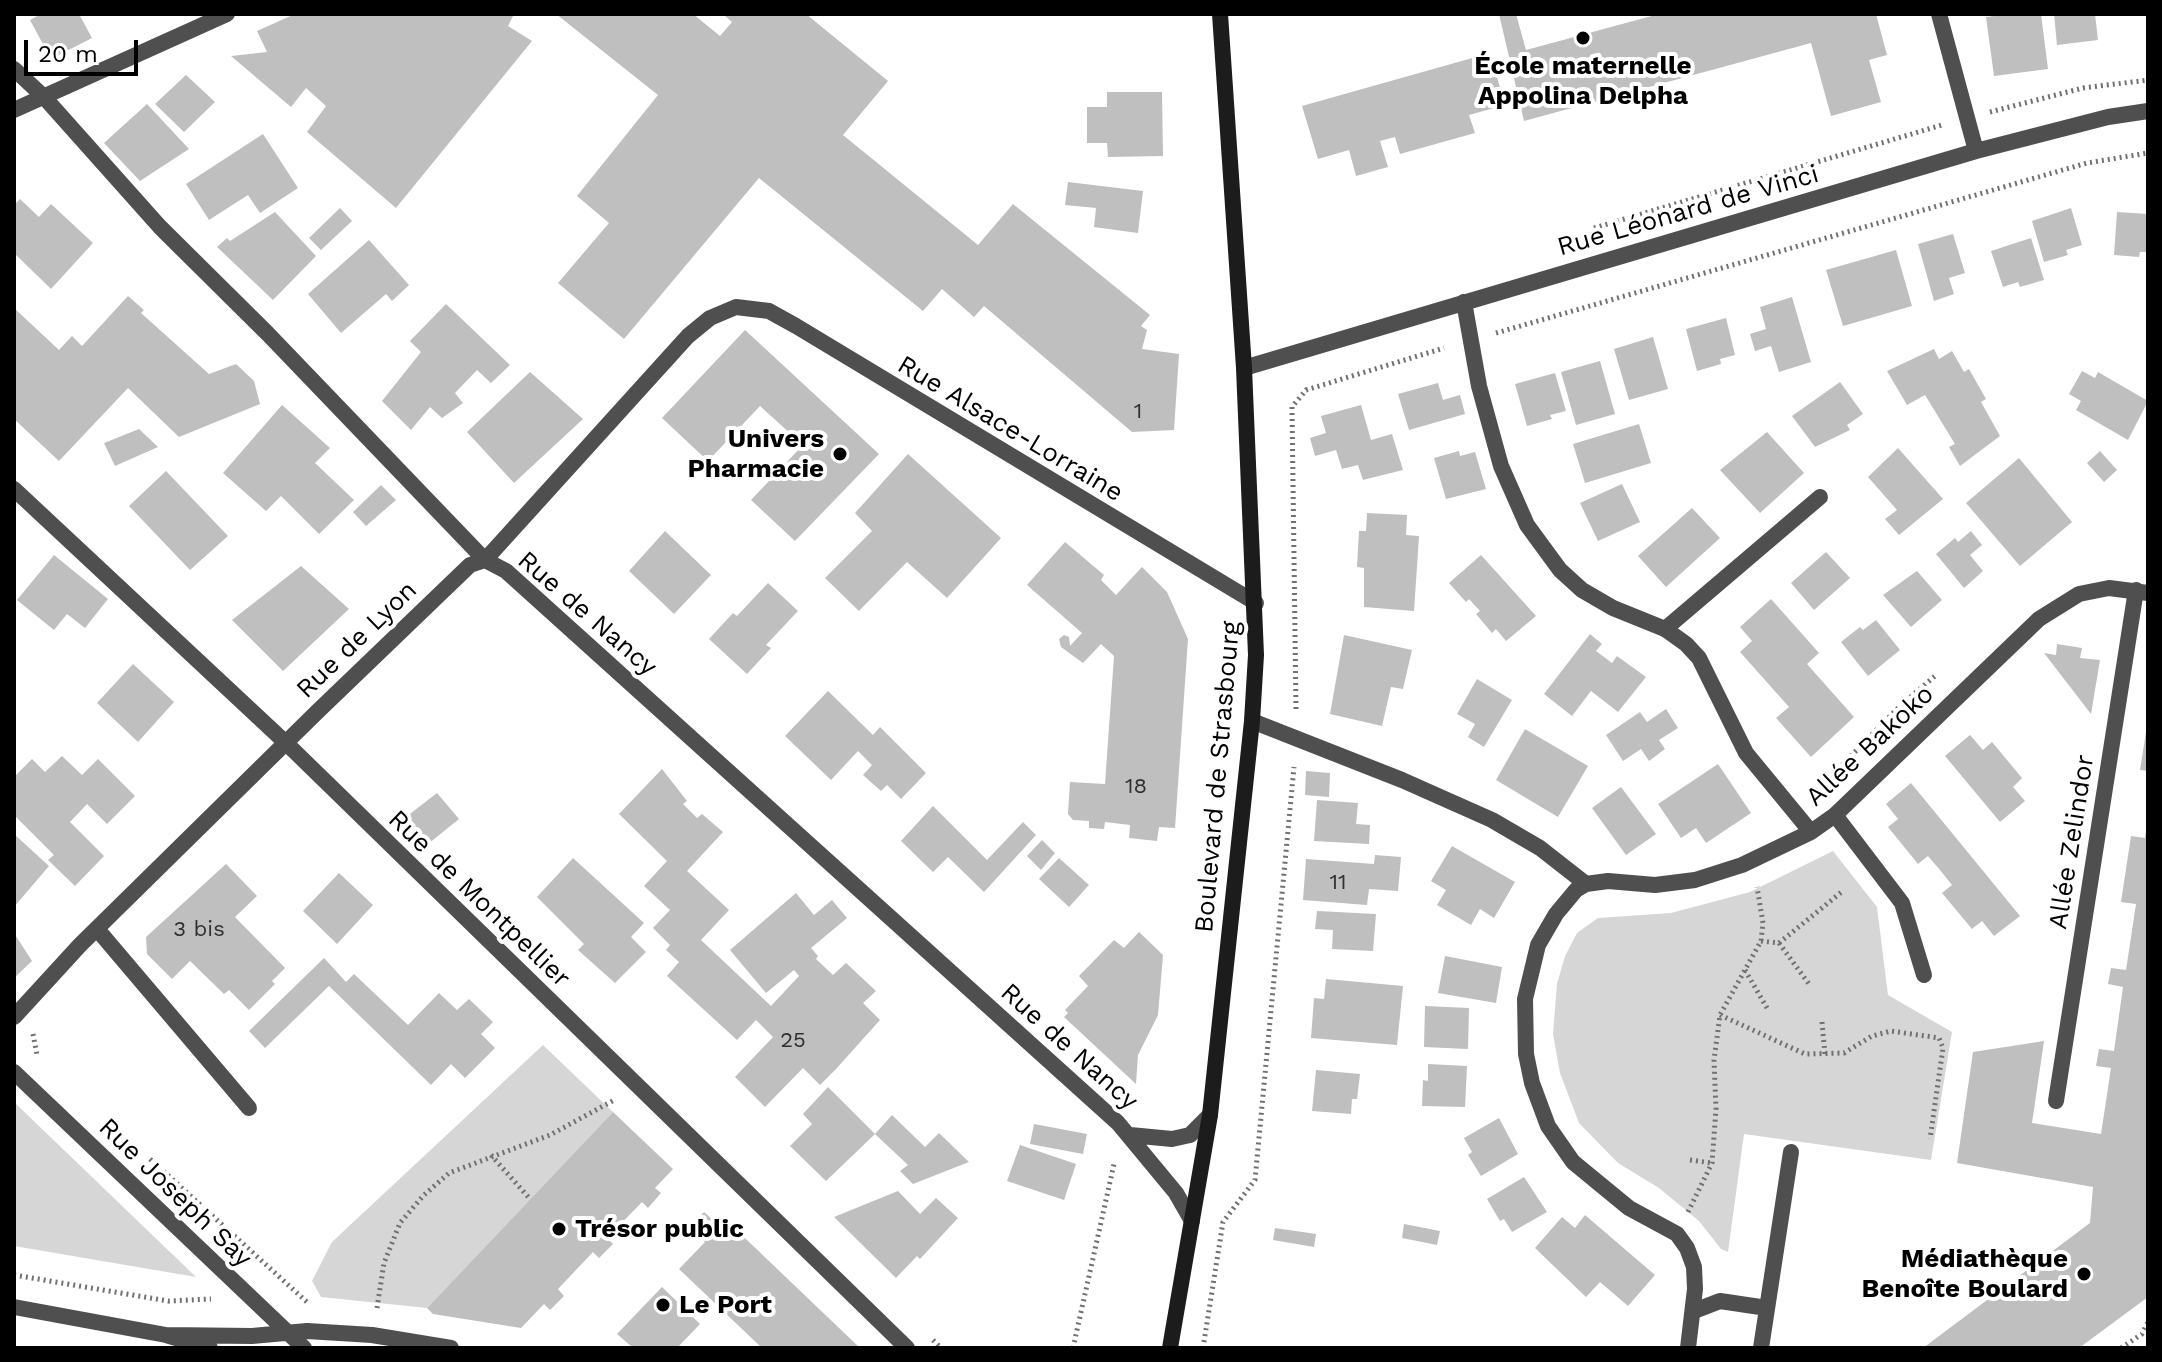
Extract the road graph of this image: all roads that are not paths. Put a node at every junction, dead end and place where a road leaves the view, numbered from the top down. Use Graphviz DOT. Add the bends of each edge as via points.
graph roads {
  1 [pos="227,14"];
  2 [pos="1220,14"];
  3 [pos="1943,16"];
  4 [pos="14,69"];
  5 [pos="44,97"];
  6 [pos="14,110"];
  7 [pos="2148,111"];
  8 [pos="1976,151"];
  9 [pos="1464,302"];
  10 [pos="736,307"];
  11 [pos="1244,368"];
  12 [pos="14,489"];
  13 [pos="1820,497"];
  14 [pos="485,560"];
  15 [pos="2142,592"];
  16 [pos="1256,603"];
  17 [pos="1665,629"];
  18 [pos="1252,721"];
  19 [pos="286,743"];
  20 [pos="1835,815"];
  21 [pos="1811,832"];
  22 [pos="1586,884"];
  23 [pos="97,929"];
  24 [pos="1924,975"];
  25 [pos="14,1017"];
  26 [pos="14,1072"];
  27 [pos="2056,1101"];
  28 [pos="249,1108"];
  29 [pos="1210,1115"];
  30 [pos="1130,1135"];
  31 [pos="1791,1152"];
  32 [pos="1192,1221"];
  33 [pos="14,1307"];
  34 [pos="1767,1308"];
  35 [pos="1694,1311"];
  36 [pos="284,1331"];
  37 [pos="166,1335"];
  38 [pos="210,1348"];
  39 [pos="304,1348"];
  40 [pos="451,1348"];
  41 [pos="907,1348"];
  42 [pos="1170,1348"];
  43 [pos="1688,1348"];
  44 [pos="1761,1348"];
  1 -- 5 [label="street"];
  2 -- 11 [label="main road, Boulevard de Strasbourg"];
  3 -- 8 [label="street"];
  4 -- 5 [label="street, Rue de Nancy"];
  5 -- 6 [label="street"];
  5 -- 14 [label="street, Rue de Nancy" via="160,227"];
  7 -- 8 [label="street, Rue Léonard de Vinci"];
  8 -- 9 [label="street, Rue Léonard de Vinci"];
  9 -- 11 [label="street, Rue Léonard de Vinci"];
  9 -- 17 [label="street" via="1501,466 1527,525 1582,590"];
  10 -- 14 [label="street, Rue de Lyon" via="710,318 688,336"];
  10 -- 16 [label="street, Rue Alsace-Lorraine" via="769,311 796,326"];
  11 -- 16 [label="main road, Boulevard de Strasbourg"];
  12 -- 19 [label="street, Rue de Montpellier"];
  13 -- 17 [label="street"];
  14 -- 19 [label="street, Rue de Lyon" via="470,565"];
  14 -- 30 [label="street, Rue de Nancy" via="506,571"];
  15 -- 20 [label="street, Allée Bakoko" via="2109,588 2079,594 2039,619"];
  15 -- 27 [label="street, Allée Zelindor"];
  16 -- 18 [label="main road, Boulevard de Strasbourg"];
  17 -- 21 [label="street" via="1699,658 1746,753"];
  18 -- 22 [label="street" via="1296,731 1492,820"];
  18 -- 29 [label="main road, Boulevard de Strasbourg"];
  19 -- 23 [label="street, Rue de Lyon"];
  19 -- 41 [label="street, Rue de Montpellier"];
  20 -- 21 [label="street, Allée Bakoko"];
  20 -- 24 [label="street" via="1902,903"];
  21 -- 22 [label="street, Allée Bakoko" via="1742,865 1695,880"];
  22 -- 35 [label="street" via="1556,914 1529,973 1524,1025 1532,1083 1548,1126 1573,1162 1629,1208 1677,1234 1687,1248 1694,1267"];
  23 -- 25 [label="street, Rue de Lyon"];
  23 -- 28 [label="street"];
  26 -- 36 [label="street, Rue Joseph Say"];
  29 -- 30 [label="street, Rue de Nancy" via="1190,1135"];
  29 -- 32 [label="main road, Boulevard de Strasbourg"];
  30 -- 32 [label="street, Rue de Nancy"];
  31 -- 34 [label="street"];
  32 -- 42 [label="main road, Boulevard de Strasbourg"];
  33 -- 37 [label="street"];
  34 -- 35 [label="street" via="1720,1301"];
  34 -- 44 [label="street"];
  35 -- 43 [label="street"];
  36 -- 37 [label="street"];
  36 -- 39 [label="street, Rue Joseph Say"];
  36 -- 40 [label="street" via="372,1335"];
  37 -- 38 [label="street"];
}
